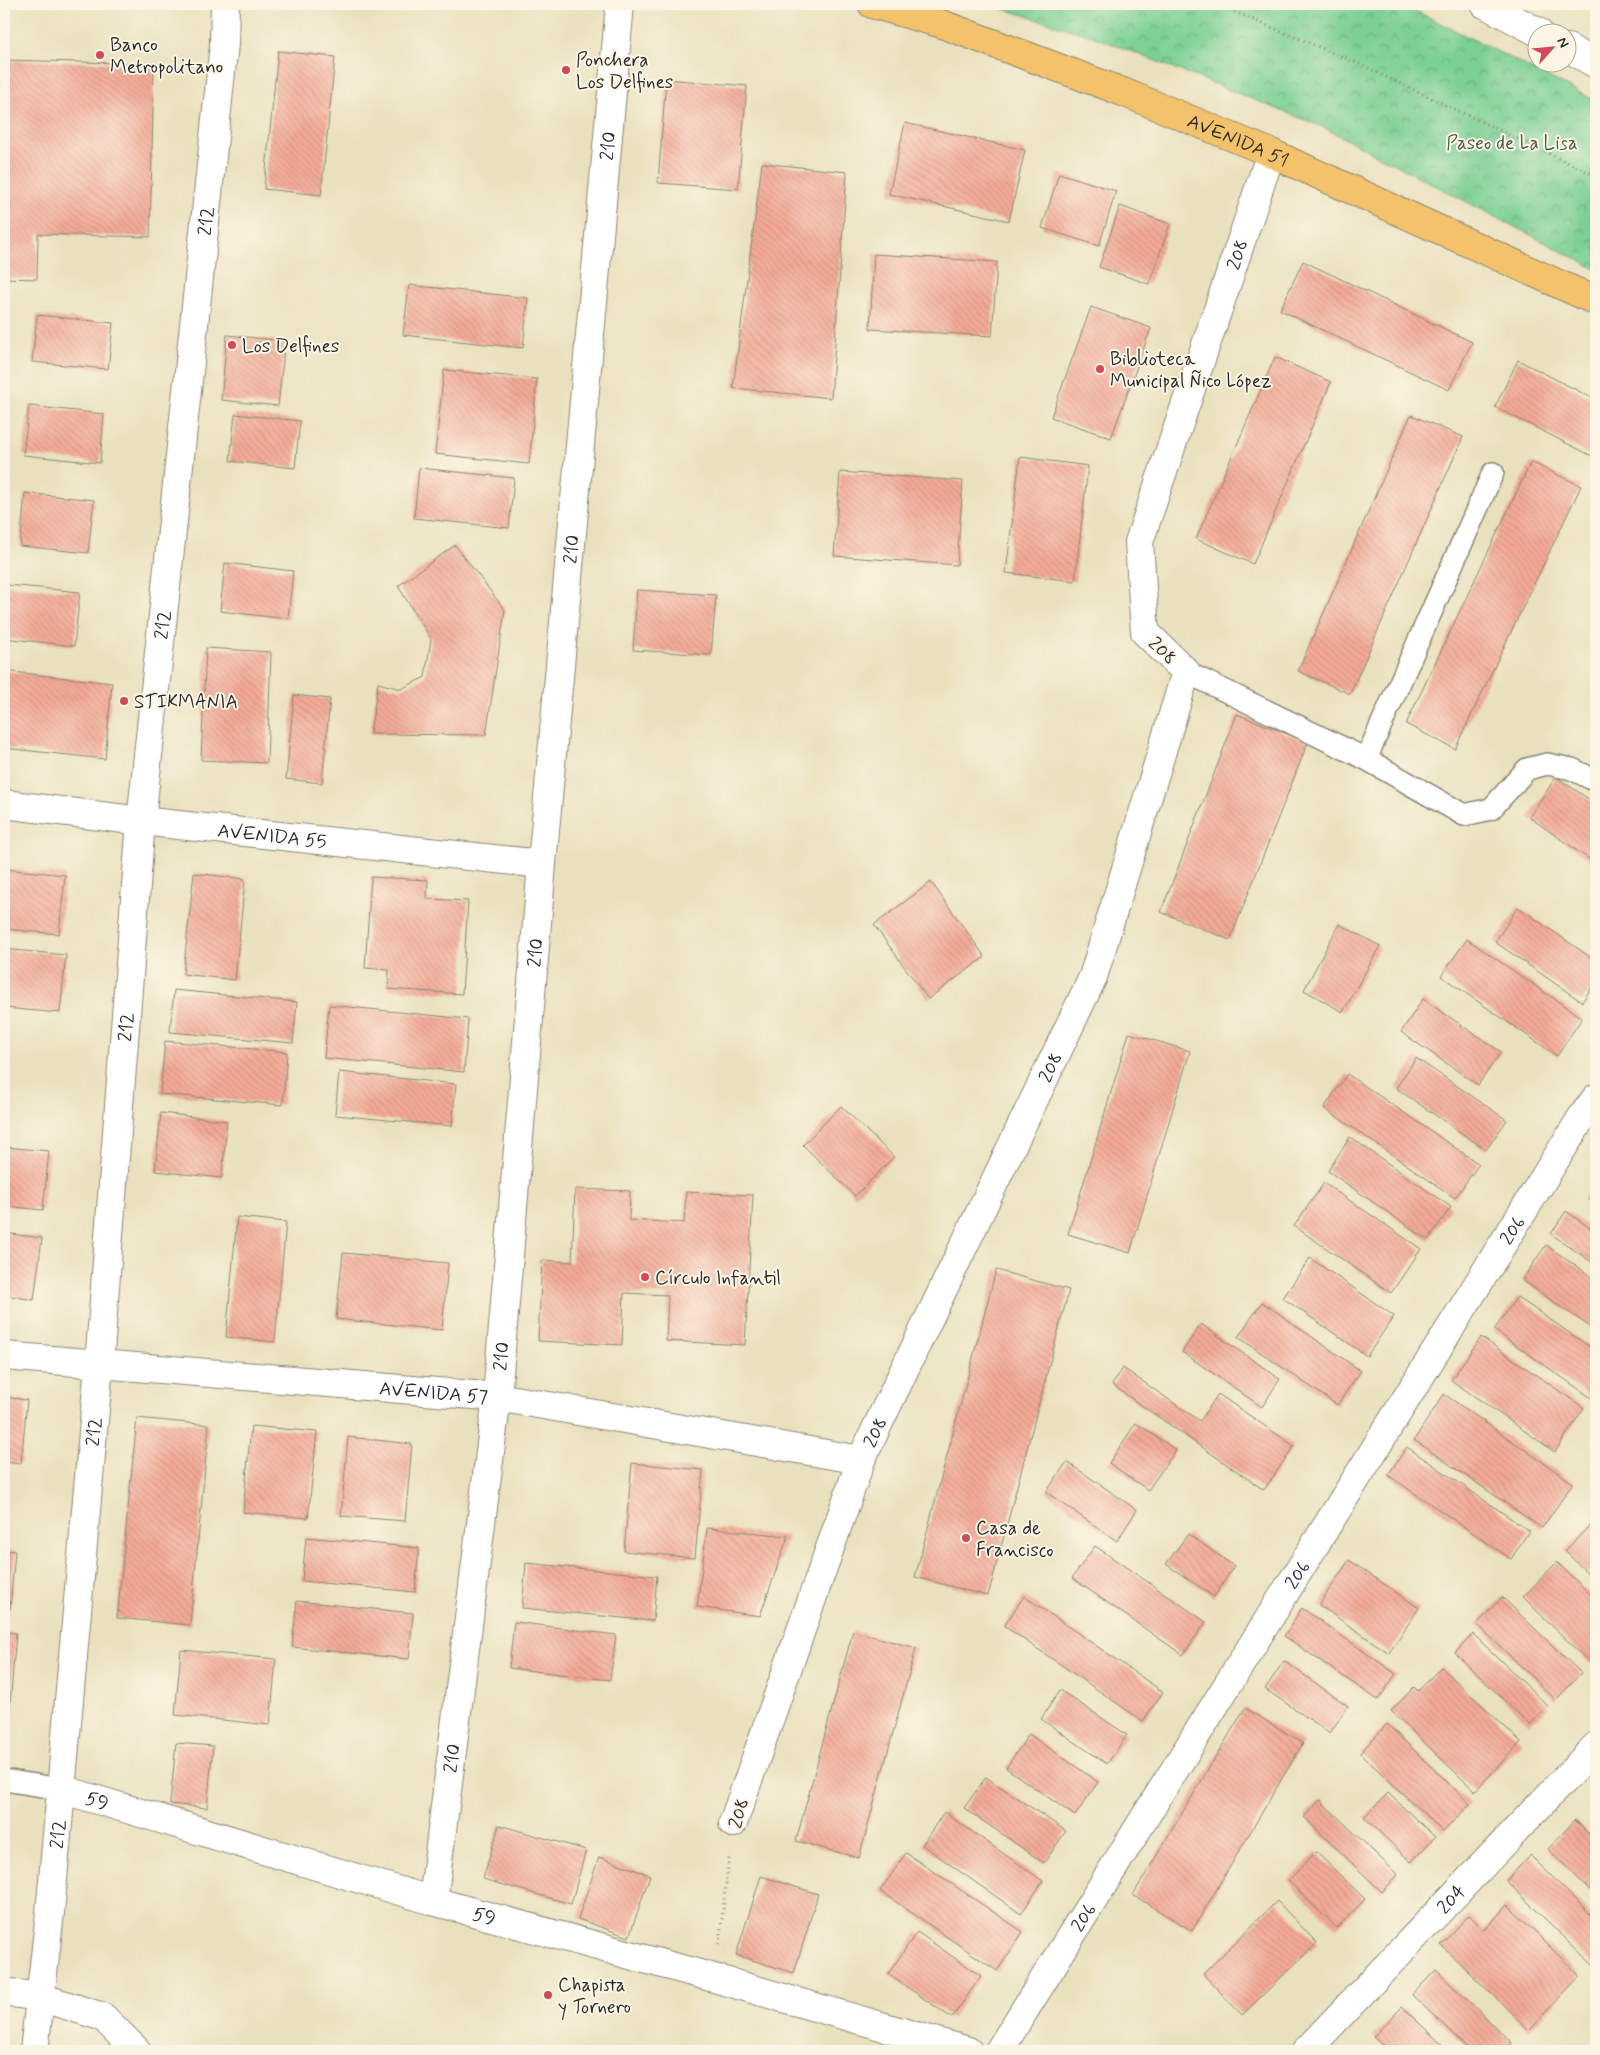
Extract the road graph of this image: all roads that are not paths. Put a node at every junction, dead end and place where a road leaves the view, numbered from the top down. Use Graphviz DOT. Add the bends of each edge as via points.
graph roads {
  1 [pos="225,4"];
  2 [pos="620,4"];
  3 [pos="872,4"];
  4 [pos="1485,4"];
  5 [pos="1528,27"];
  6 [pos="1578,54"];
  7 [pos="1596,64"];
  8 [pos="1271,153"];
  9 [pos="1596,301"];
  10 [pos="1493,473"];
  11 [pos="1186,672"];
  12 [pos="1366,759"];
  13 [pos="1596,781"];
  14 [pos="4,804"];
  15 [pos="141,821"];
  16 [pos="542,864"];
  17 [pos="1596,1098"];
  18 [pos="4,1356"];
  19 [pos="99,1364"];
  20 [pos="497,1397"];
  21 [pos="860,1460"];
  22 [pos="1596,1746"];
  23 [pos="4,1780"];
  24 [pos="61,1789"];
  25 [pos="733,1823"];
  26 [pos="433,1901"];
  27 [pos="4,1992"];
  28 [pos="40,1997"];
  29 [pos="34,2051"];
  30 [pos="137,2051"];
  31 [pos="968,2051"];
  32 [pos="999,2051"];
  33 [pos="1306,2051"];
  1 -- 15 [label="street, 212" via="224,44"];
  2 -- 16 [label="street, 210"];
  3 -- 8 [label="main road, AVENIDA 51" via="939,23"];
  4 -- 5 [label="street"];
  6 -- 7 [label="street"];
  8 -- 9 [label="main road, AVENIDA 51"];
  8 -- 11 [label="street, 208" via="1139,542 1145,632"];
  10 -- 12 [label="lane"];
  11 -- 12 [label="lane"];
  11 -- 21 [label="street, 208" via="1093,977"];
  12 -- 13 [label="lane" via="1464,815 1491,809 1527,769 1546,764 1572,769"];
  14 -- 15 [label="street, AVENIDA 55"];
  15 -- 16 [label="street, AVENIDA 55"];
  15 -- 19 [label="street, 212"];
  16 -- 20 [label="street, 210"];
  17 -- 32 [label="street, 206"];
  18 -- 19 [label="street, AVENIDA 57"];
  19 -- 20 [label="street, AVENIDA 57"];
  19 -- 24 [label="street, 212"];
  20 -- 21 [label="street, AVENIDA 57"];
  20 -- 26 [label="street, 210"];
  21 -- 25 [label="street, 208"];
  22 -- 33 [label="street, 204"];
  23 -- 24 [label="lane, 59"];
  24 -- 26 [label="street, 59"];
  24 -- 28 [label="street, 212"];
  26 -- 31 [label="street, 59"];
  27 -- 28 [label="street"];
  28 -- 29 [label="street, 212"];
  28 -- 30 [label="street" via="103,2017"];
}
